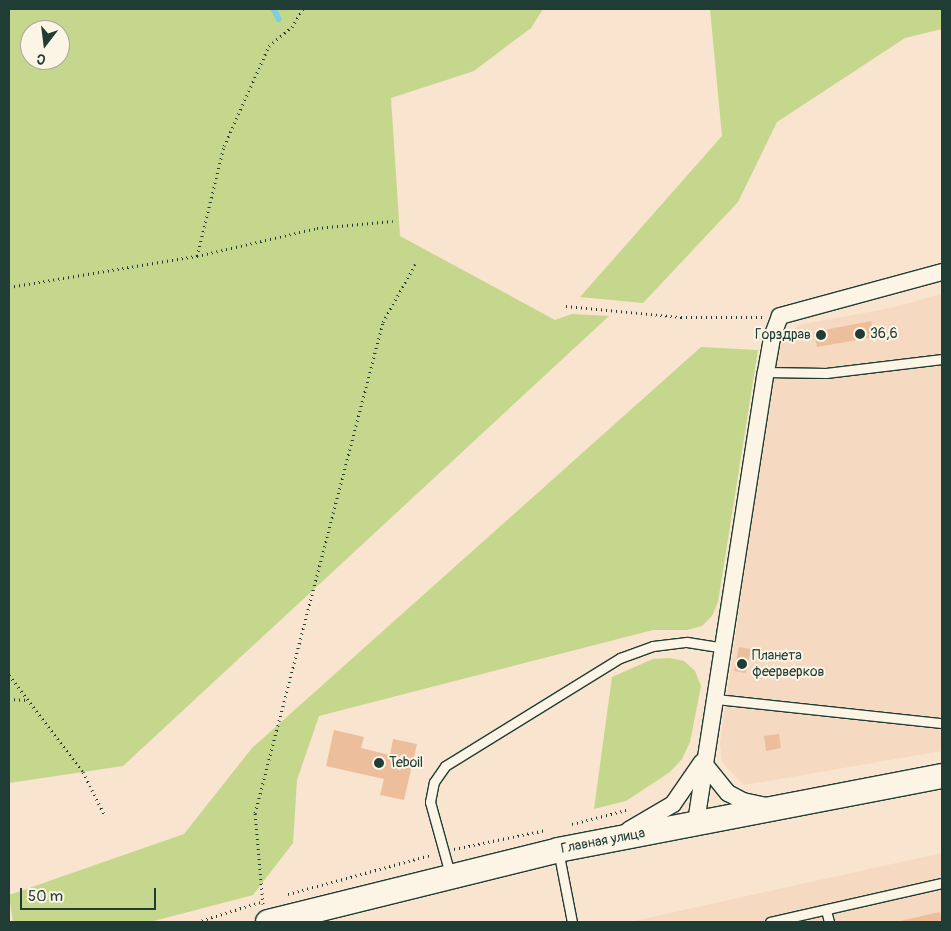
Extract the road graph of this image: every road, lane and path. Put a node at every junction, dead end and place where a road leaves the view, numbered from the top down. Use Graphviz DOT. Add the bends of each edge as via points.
graph roads {
  1 [pos="303,9"];
  2 [pos="393,221"];
  3 [pos="197,256"];
  4 [pos="416,263"];
  5 [pos="942,272"];
  6 [pos="9,287"];
  7 [pos="566,306"];
  8 [pos="780,316"];
  9 [pos="942,359"];
  10 [pos="766,372"];
  11 [pos="725,648"];
  12 [pos="9,675"];
  13 [pos="9,699"];
  14 [pos="716,699"];
  15 [pos="29,700"];
  16 [pos="942,723"];
  17 [pos="710,743"];
  18 [pos="706,766"];
  19 [pos="942,776"];
  20 [pos="771,807"];
  21 [pos="630,809"];
  22 [pos="105,816"];
  23 [pos="696,822"];
  24 [pos="564,826"];
  25 [pos="556,839"];
  26 [pos="598,842"];
  27 [pos="444,851"];
  28 [pos="450,874"];
  29 [pos="942,883"];
  30 [pos="272,898"];
  31 [pos="826,910"];
  32 [pos="275,911"];
  33 [pos="197,922"];
  34 [pos="572,922"];
  35 [pos="770,922"];
  36 [pos="829,922"];
  1 -- 3 [label="path" via="292,27 269,46 224,146"];
  2 -- 3 [label="path" via="317,228"];
  3 -- 6 [label="path"];
  4 -- 32 [label="path" via="382,322 255,813"];
  5 -- 8 [label="street"];
  7 -- 8 [label="path" via="680,317"];
  8 -- 10 [label="street" via="772,337"];
  9 -- 10 [label="lane" via="826,373"];
  10 -- 11 [label="street"];
  11 -- 14 [label="street"];
  11 -- 27 [label="lane" via="687,642 653,646 620,658 445,766 434,782 430,802"];
  12 -- 15 [label="path"];
  13 -- 15 [label="path"];
  14 -- 16 [label="lane"];
  14 -- 17 [label="street"];
  15 -- 22 [label="path" via="83,772"];
  17 -- 18 [label="street"];
  17 -- 26 [label="street" via="690,783 673,804 647,821"];
  18 -- 20 [label="street" via="728,793 743,801"];
  18 -- 23 [label="street"];
  19 -- 20 [label="main road, Главная улица"];
  20 -- 23 [label="main road, Главная улица"];
  21 -- 24 [label="path"];
  23 -- 26 [label="main road, Главная улица"];
  25 -- 26 [label="main road, Главная улица"];
  25 -- 27 [label="path"];
  25 -- 28 [label="main road, Главная улица"];
  25 -- 34 [label="lane"];
  27 -- 28 [label="lane"];
  27 -- 32 [label="path"];
  28 -- 32 [label="main road, Главная улица"];
  29 -- 31 [label="lane"];
  30 -- 32 [label="path"];
  31 -- 35 [label="lane"];
  31 -- 36 [label="lane"];
  32 -- 33 [label="path"];
}
